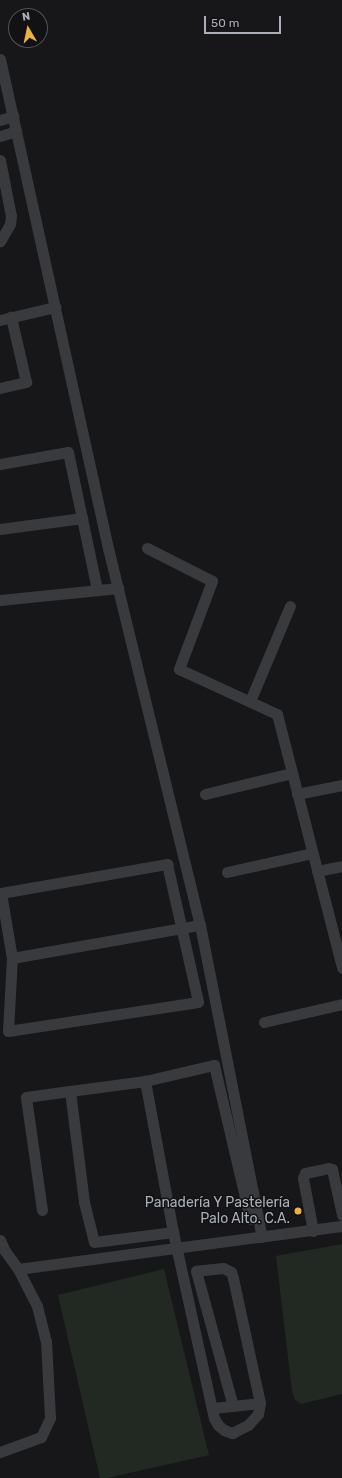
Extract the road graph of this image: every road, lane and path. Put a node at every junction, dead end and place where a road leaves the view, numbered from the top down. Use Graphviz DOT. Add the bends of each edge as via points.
graph roads {
  1 [pos="0,59"];
  2 [pos="2,74"];
  3 [pos="12,116"];
  4 [pos="0,120"];
  5 [pos="16,131"];
  6 [pos="0,136"];
  7 [pos="1,168"];
  8 [pos="0,242"];
  9 [pos="55,307"];
  10 [pos="5,319"];
  11 [pos="0,388"];
  12 [pos="0,464"];
  13 [pos="82,518"];
  14 [pos="0,529"];
  15 [pos="147,548"];
  16 [pos="118,588"];
  17 [pos="97,590"];
  18 [pos="0,600"];
  19 [pos="290,606"];
  20 [pos="250,701"];
  21 [pos="292,773"];
  22 [pos="342,785"];
  23 [pos="205,794"];
  24 [pos="297,794"];
  25 [pos="312,852"];
  26 [pos="342,866"];
  27 [pos="227,872"];
  28 [pos="317,872"];
  29 [pos="200,925"];
  30 [pos="181,929"];
  31 [pos="340,950"];
  32 [pos="12,958"];
  33 [pos="342,968"];
  34 [pos="342,1004"];
  35 [pos="264,1022"];
  36 [pos="145,1081"];
  37 [pos="70,1091"];
  38 [pos="42,1210"];
  39 [pos="342,1215"];
  40 [pos="250,1220"];
  41 [pos="342,1226"];
  42 [pos="313,1230"];
  43 [pos="173,1232"];
  44 [pos="262,1238"];
  45 [pos="0,1240"];
  46 [pos="176,1249"];
  47 [pos="2,1251"];
  48 [pos="18,1269"];
  49 [pos="196,1271"];
  50 [pos="182,1273"];
  51 [pos="260,1403"];
  52 [pos="234,1406"];
  53 [pos="213,1408"];
  54 [pos="0,1452"];
  1 -- 2 [label="street"];
  2 -- 3 [label="street"];
  3 -- 4 [label="street"];
  3 -- 5 [label="street"];
  5 -- 6 [label="street"];
  5 -- 9 [label="street"];
  7 -- 8 [label="street" via="11,216 10,224"];
  9 -- 10 [label="street"];
  9 -- 16 [label="street"];
  10 -- 11 [label="street" via="26,382"];
  12 -- 13 [label="street" via="68,452"];
  13 -- 14 [label="street"];
  13 -- 17 [label="street"];
  15 -- 20 [label="street" via="212,581 179,669"];
  16 -- 17 [label="street"];
  16 -- 29 [label="street"];
  17 -- 18 [label="street"];
  19 -- 20 [label="street"];
  20 -- 21 [label="street" via="277,714"];
  21 -- 23 [label="street"];
  21 -- 24 [label="street"];
  22 -- 24 [label="street"];
  24 -- 25 [label="street"];
  25 -- 27 [label="street"];
  25 -- 28 [label="street"];
  26 -- 28 [label="street"];
  28 -- 31 [label="street"];
  29 -- 30 [label="street"];
  29 -- 44 [label="street"];
  30 -- 32 [label="street"];
  30 -- 32 [label="street" via="167,864 1,893"];
  30 -- 32 [label="street" via="198,1002 8,1031"];
  31 -- 33 [label="street"];
  34 -- 35 [label="street"];
  36 -- 37 [label="street"];
  36 -- 40 [label="street" via="214,1065"];
  36 -- 43 [label="street"];
  37 -- 38 [label="street" via="26,1097"];
  37 -- 43 [label="street" via="84,1202 94,1242"];
  39 -- 42 [label="street" via="332,1169 306,1173 303,1178"];
  41 -- 42 [label="street"];
  42 -- 44 [label="street"];
  43 -- 46 [label="street"];
  44 -- 46 [label="street"];
  45 -- 47 [label="street"];
  46 -- 48 [label="street"];
  46 -- 50 [label="street"];
  47 -- 48 [label="street"];
  48 -- 54 [label="street" via="37,1306 46,1341 50,1418 41,1437"];
  49 -- 50 [label="street"];
  49 -- 51 [label="street" via="223,1268 231,1272"];
  49 -- 52 [label="street"];
  50 -- 53 [label="street"];
  51 -- 52 [label="street"];
  51 -- 53 [label="street" via="258,1414 248,1425 232,1434 218,1425"];
  52 -- 53 [label="street"];
}
